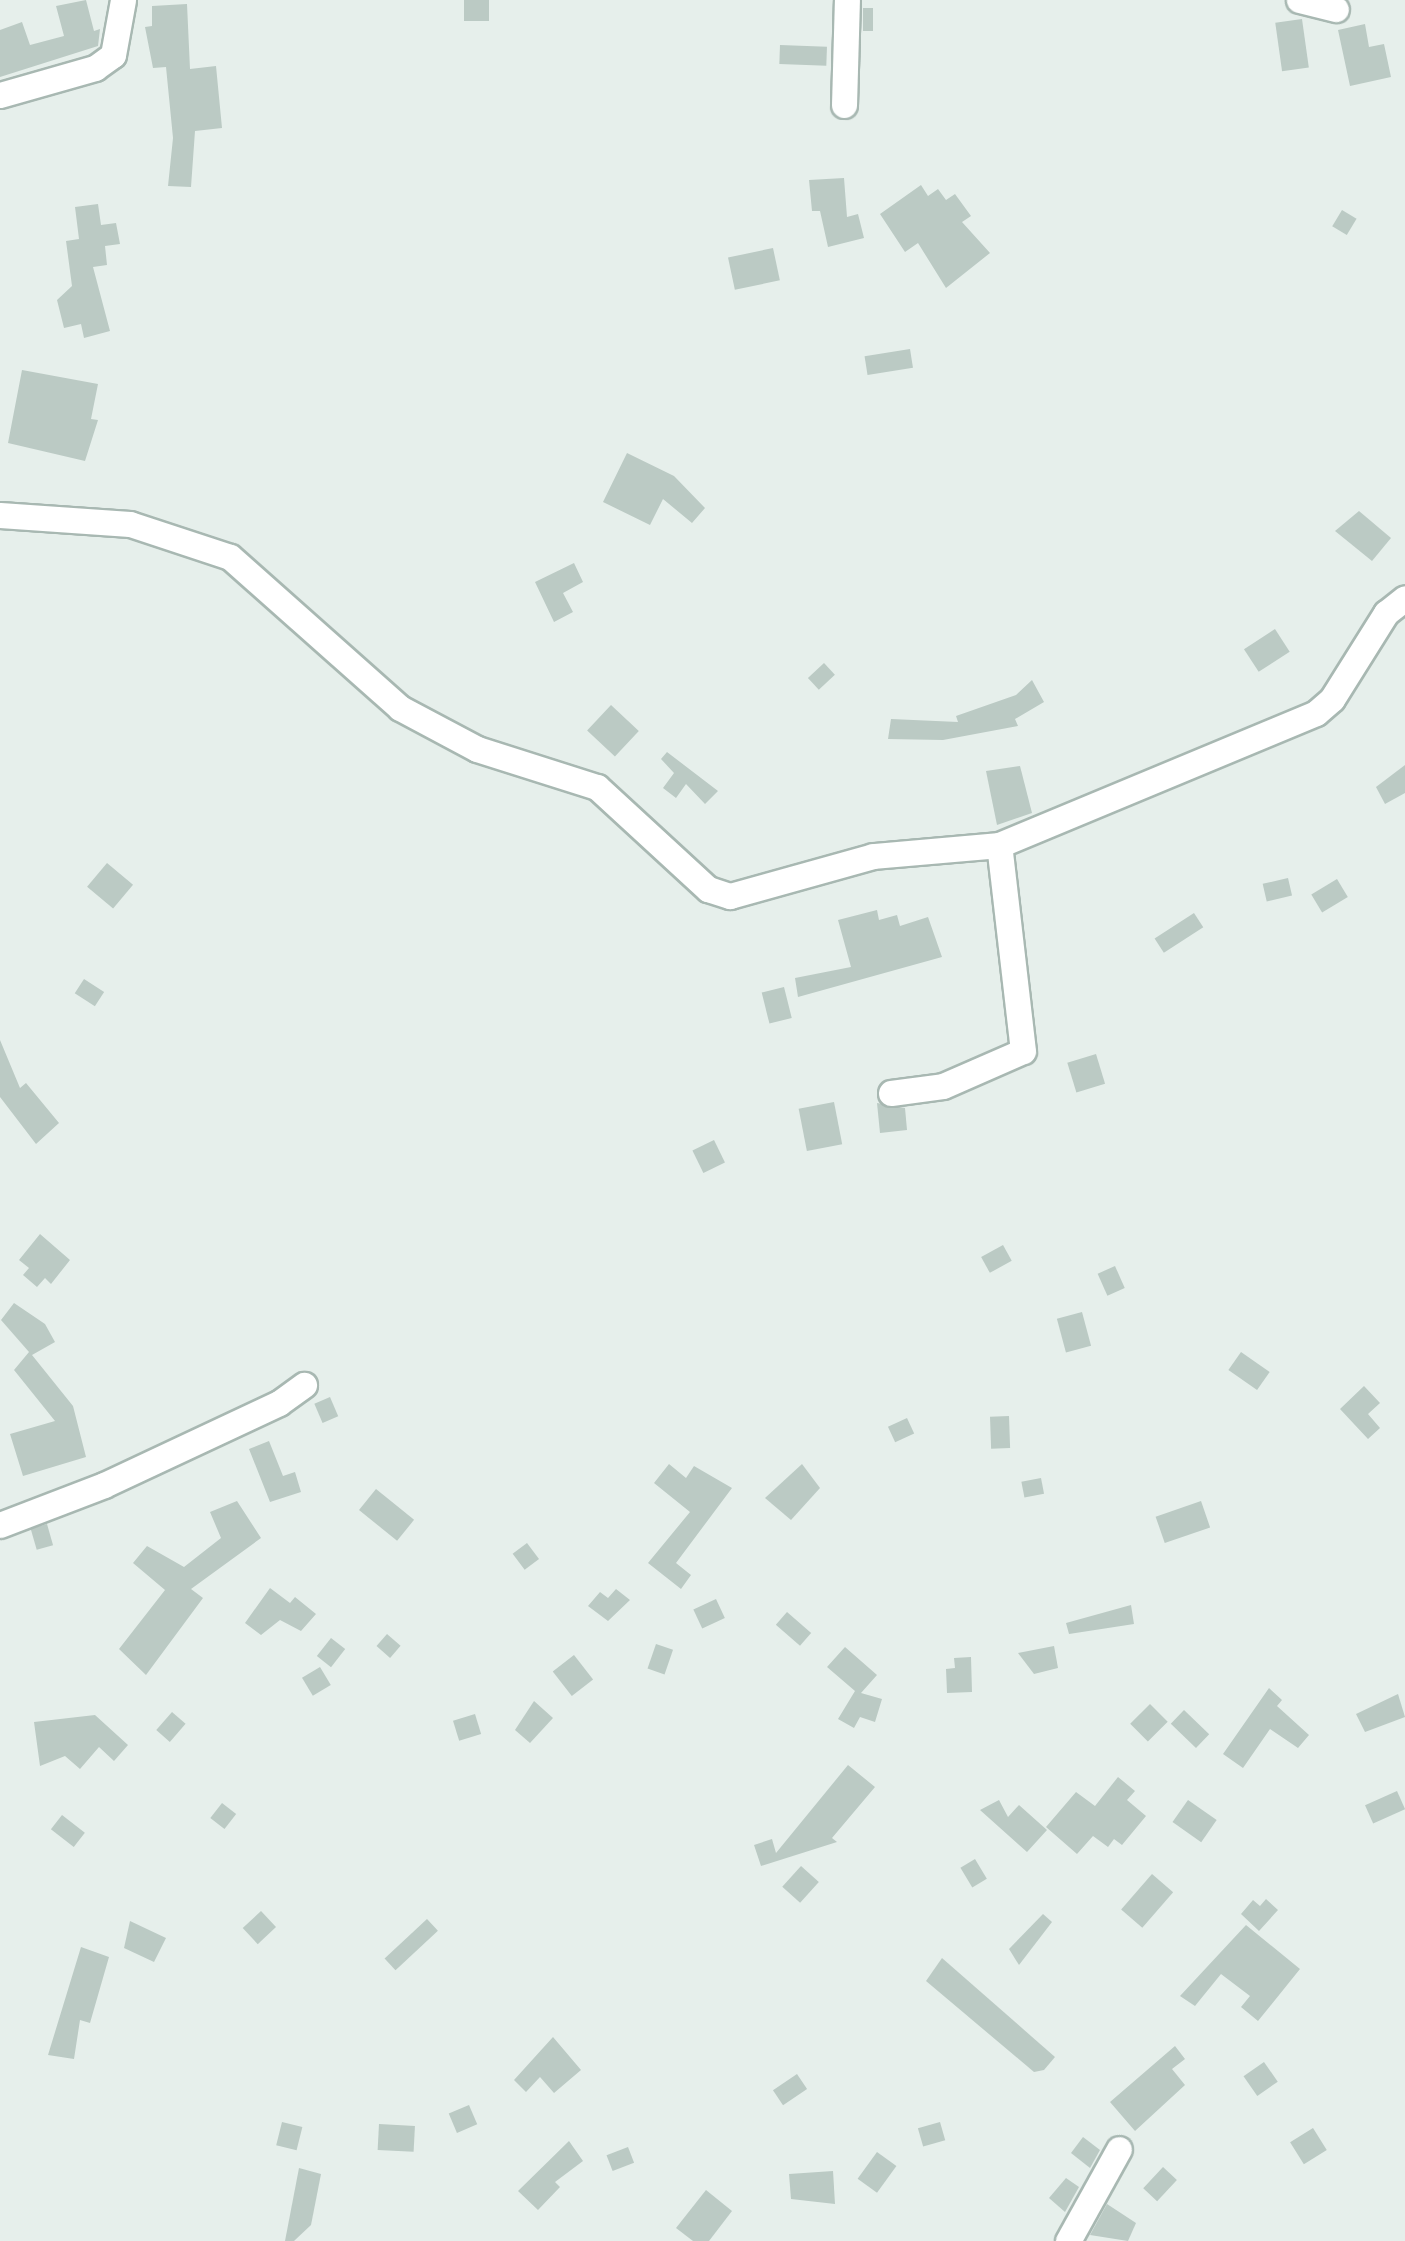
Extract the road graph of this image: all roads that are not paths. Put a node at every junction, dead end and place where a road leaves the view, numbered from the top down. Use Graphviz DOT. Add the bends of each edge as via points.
graph roads {
  1 [pos="123,0"];
  2 [pos="847,0"];
  3 [pos="1299,0"];
  4 [pos="1336,9"];
  5 [pos="0,94"];
  6 [pos="844,104"];
  7 [pos="0,515"];
  8 [pos="1405,598"];
  9 [pos="999,844"];
  10 [pos="891,1093"];
  11 [pos="304,1385"];
  12 [pos="0,1525"];
  13 [pos="1120,2149"];
  14 [pos="1068,2241"];
  1 -- 5 [label="street" via="113,55 95,68"];
  2 -- 6 [label="street"];
  3 -- 4 [label="street"];
  7 -- 9 [label="street" via="130,524 230,557 400,708 477,749 597,787 718,895 872,856 954,854"];
  8 -- 9 [label="street" via="1386,613 1338,691 1316,713"];
  9 -- 10 [label="street" via="1024,1050 944,1086"];
  11 -- 12 [label="street" via="121,1477"];
  13 -- 14 [label="street"];
}
